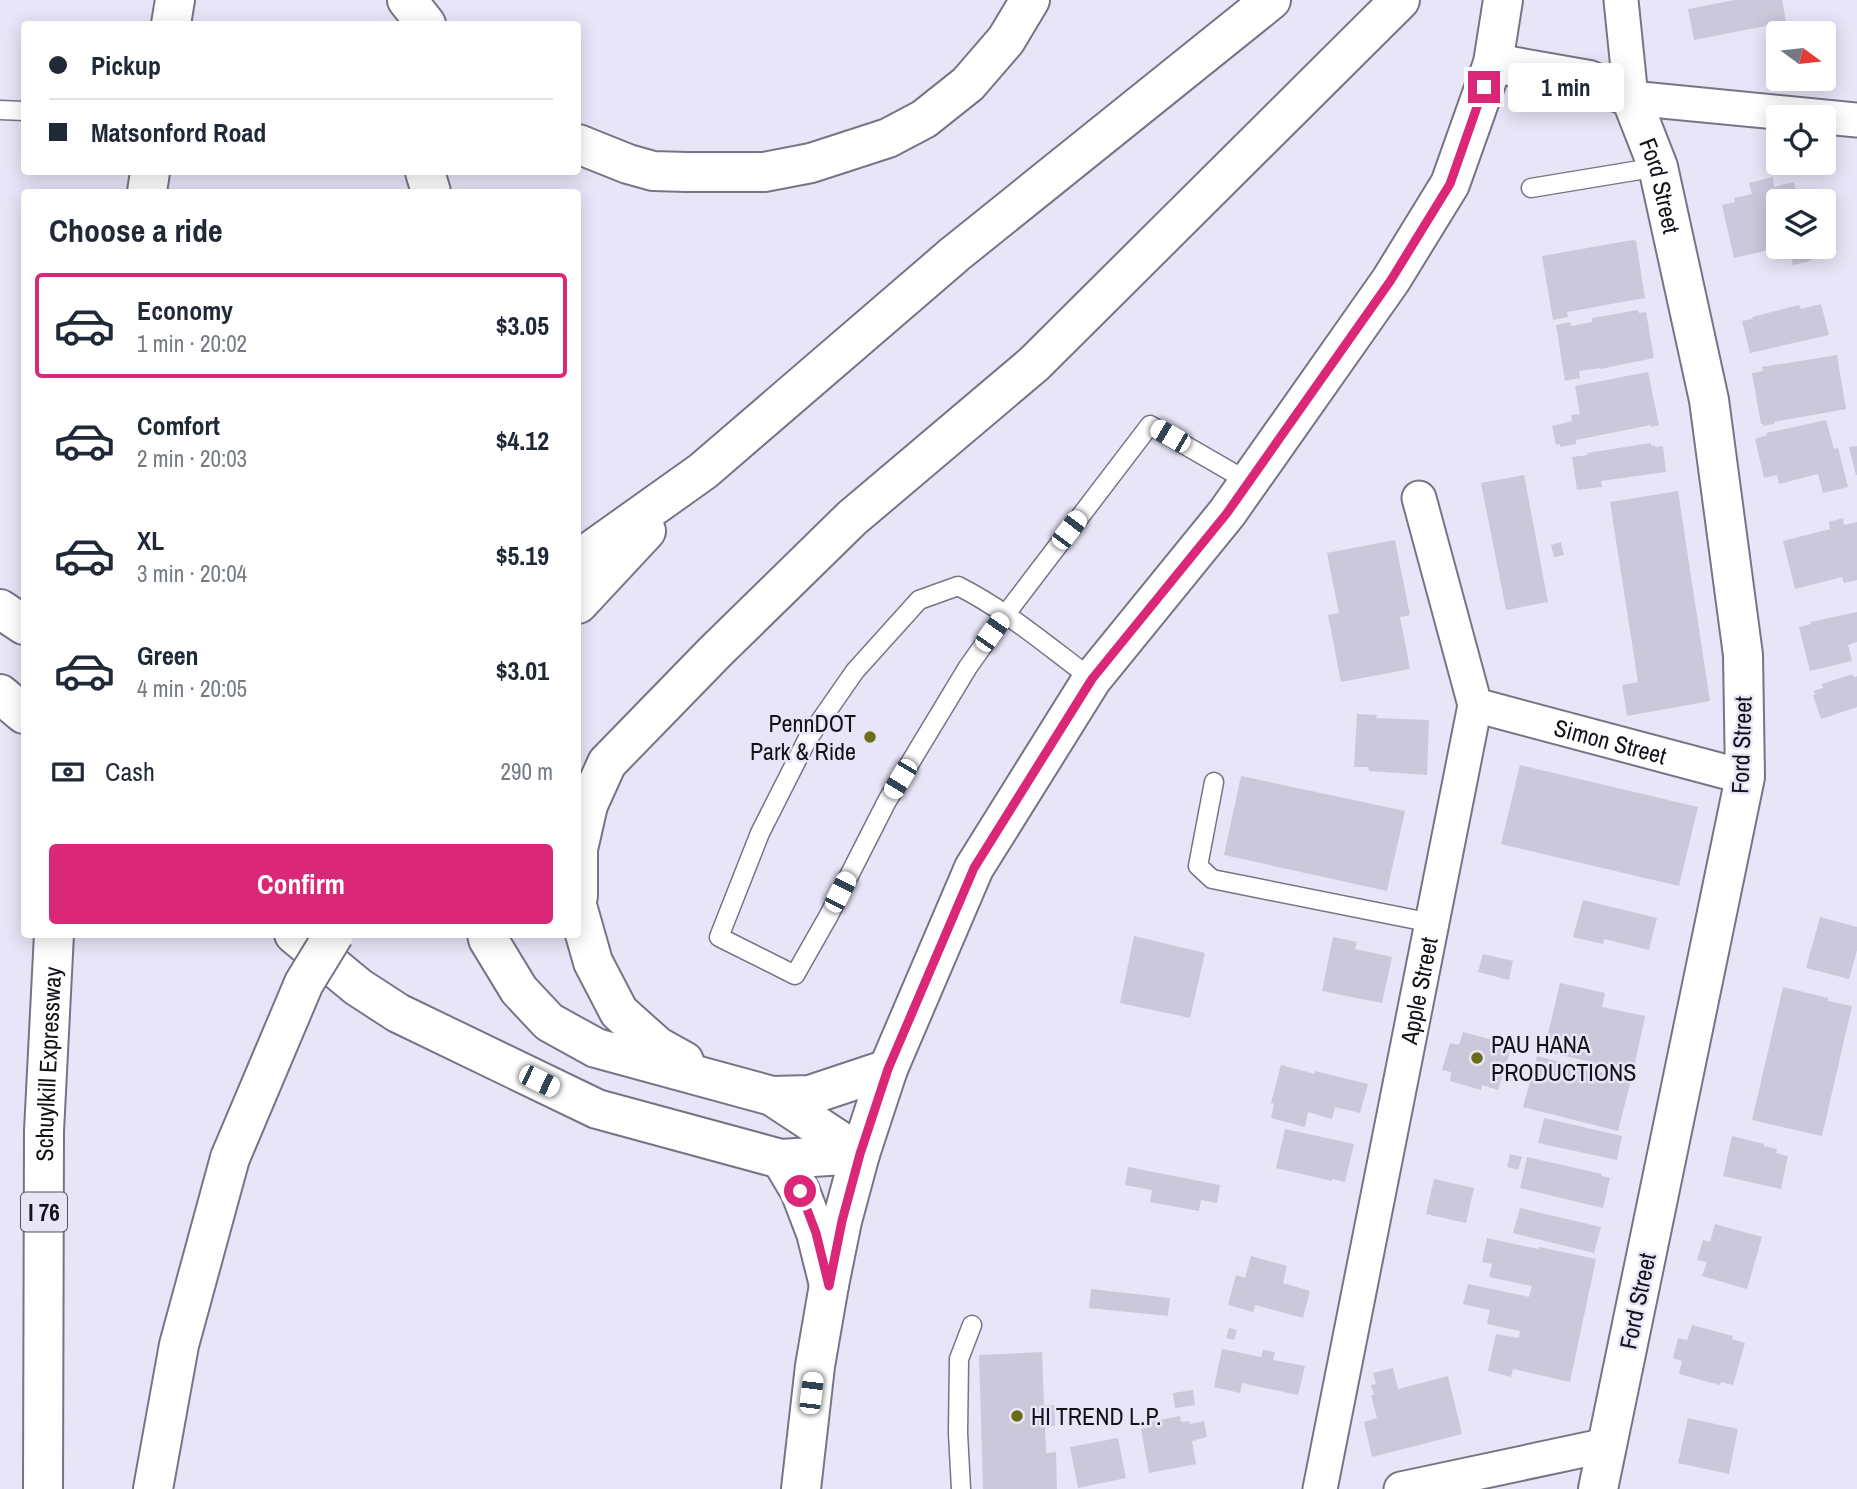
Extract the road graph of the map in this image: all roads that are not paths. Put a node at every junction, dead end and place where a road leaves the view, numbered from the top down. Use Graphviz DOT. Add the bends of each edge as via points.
graph roads {
  1 [pos="175,0"];
  2 [pos="382,0"];
  3 [pos="407,0"];
  4 [pos="1030,0"];
  5 [pos="1271,0"];
  6 [pos="1400,0"];
  7 [pos="1503,0"];
  8 [pos="1621,0"];
  9 [pos="172,21"];
  10 [pos="387,21"];
  11 [pos="424,21"];
  12 [pos="1493,63"];
  13 [pos="1630,98"];
  14 [pos="0,110"];
  15 [pos="21,111"];
  16 [pos="1857,120"];
  17 [pos="581,145"];
  18 [pos="1658,167"];
  19 [pos="1531,188"];
  20 [pos="703,471"];
  21 [pos="1249,482"];
  22 [pos="1419,498"];
  23 [pos="581,558"];
  24 [pos="581,601"];
  25 [pos="0,609"];
  26 [pos="1005,615"];
  27 [pos="21,623"];
  28 [pos="1092,679"];
  29 [pos="0,694"];
  30 [pos="1475,705"];
  31 [pos="21,712"];
  32 [pos="1745,777"];
  33 [pos="1214,782"];
  34 [pos="581,836"];
  35 [pos="581,920"];
  36 [pos="1432,923"];
  37 [pos="54,938"];
  38 [pos="299,938"];
  39 [pos="332,938"];
  40 [pos="488,938"];
  41 [pos="888,1069"];
  42 [pos="723,1083"];
  43 [pos="772,1096"];
  44 [pos="860,1154"];
  45 [pos="781,1159"];
  46 [pos="829,1286"];
  47 [pos="972,1325"];
  48 [pos="1607,1445"];
  49 [pos="43,1489"];
  50 [pos="153,1489"];
  51 [pos="801,1489"];
  52 [pos="961,1489"];
  53 [pos="1320,1489"];
  54 [pos="1401,1489"];
  55 [pos="1598,1489"];
  1 -- 9 [label="main road"];
  2 -- 10 [label="main road"];
  3 -- 11 [label="main road"];
  4 -- 17 [label="main road" via="1006,40 968,84 924,119 888,138 811,163 764,172 653,170"];
  5 -- 20 [label="main road" via="955,254"];
  6 -- 34 [label="main road" via="1034,364 852,519 715,652 607,763 588,805"];
  7 -- 12 [label="main road"];
  8 -- 13 [label="street, Ford Street"];
  12 -- 13 [label="main road" via="1589,80"];
  12 -- 21 [label="main road" via="1450,184 1391,280"];
  13 -- 16 [label="street"];
  13 -- 18 [label="main road, Ford Street"];
  14 -- 15 [label="lane"];
  18 -- 19 [label="lane"];
  18 -- 32 [label="main road, Ford Street" via="1709,400 1743,655"];
  20 -- 23 [label="main road"];
  20 -- 24 [label="main road"];
  21 -- 26 [label="lane" via="1150,425"];
  21 -- 28 [label="main road"];
  22 -- 30 [label="street, Apple Street"];
  25 -- 27 [label="main road"];
  26 -- 26 [label="lane" via="887,801 795,975 719,937 760,833 807,740 855,671 919,600 958,586"];
  26 -- 28 [label="lane"];
  28 -- 41 [label="main road" via="974,868"];
  29 -- 31 [label="main road"];
  30 -- 32 [label="street, Simon Street"];
  30 -- 36 [label="street, Apple Street"];
  32 -- 48 [label="main road, Ford Street"];
  33 -- 36 [label="lane" via="1198,866 1212,879"];
  35 -- 42 [label="main road" via="593,962 619,1012 657,1046"];
  36 -- 53 [label="street, Apple Street"];
  37 -- 49 [label="main road, Schuylkill Expressway / I 76" via="44,1131"];
  38 -- 45 [label="main road" via="398,1013 597,1109"];
  39 -- 50 [label="main road, bridge" via="304,983 230,1158 179,1345"];
  40 -- 42 [label="main road" via="519,990 549,1022 596,1048"];
  41 -- 43 [label="main road" via="810,1096"];
  41 -- 44 [label="main road"];
  42 -- 43 [label="main road"];
  43 -- 44 [label="main road"];
  44 -- 45 [label="main road"];
  44 -- 46 [label="main road"];
  45 -- 46 [label="main road" via="816,1233"];
  46 -- 51 [label="main road"];
  47 -- 52 [label="lane" via="959,1359"];
  48 -- 54 [label="street"];
  48 -- 55 [label="main road, Ford Street"];
}
